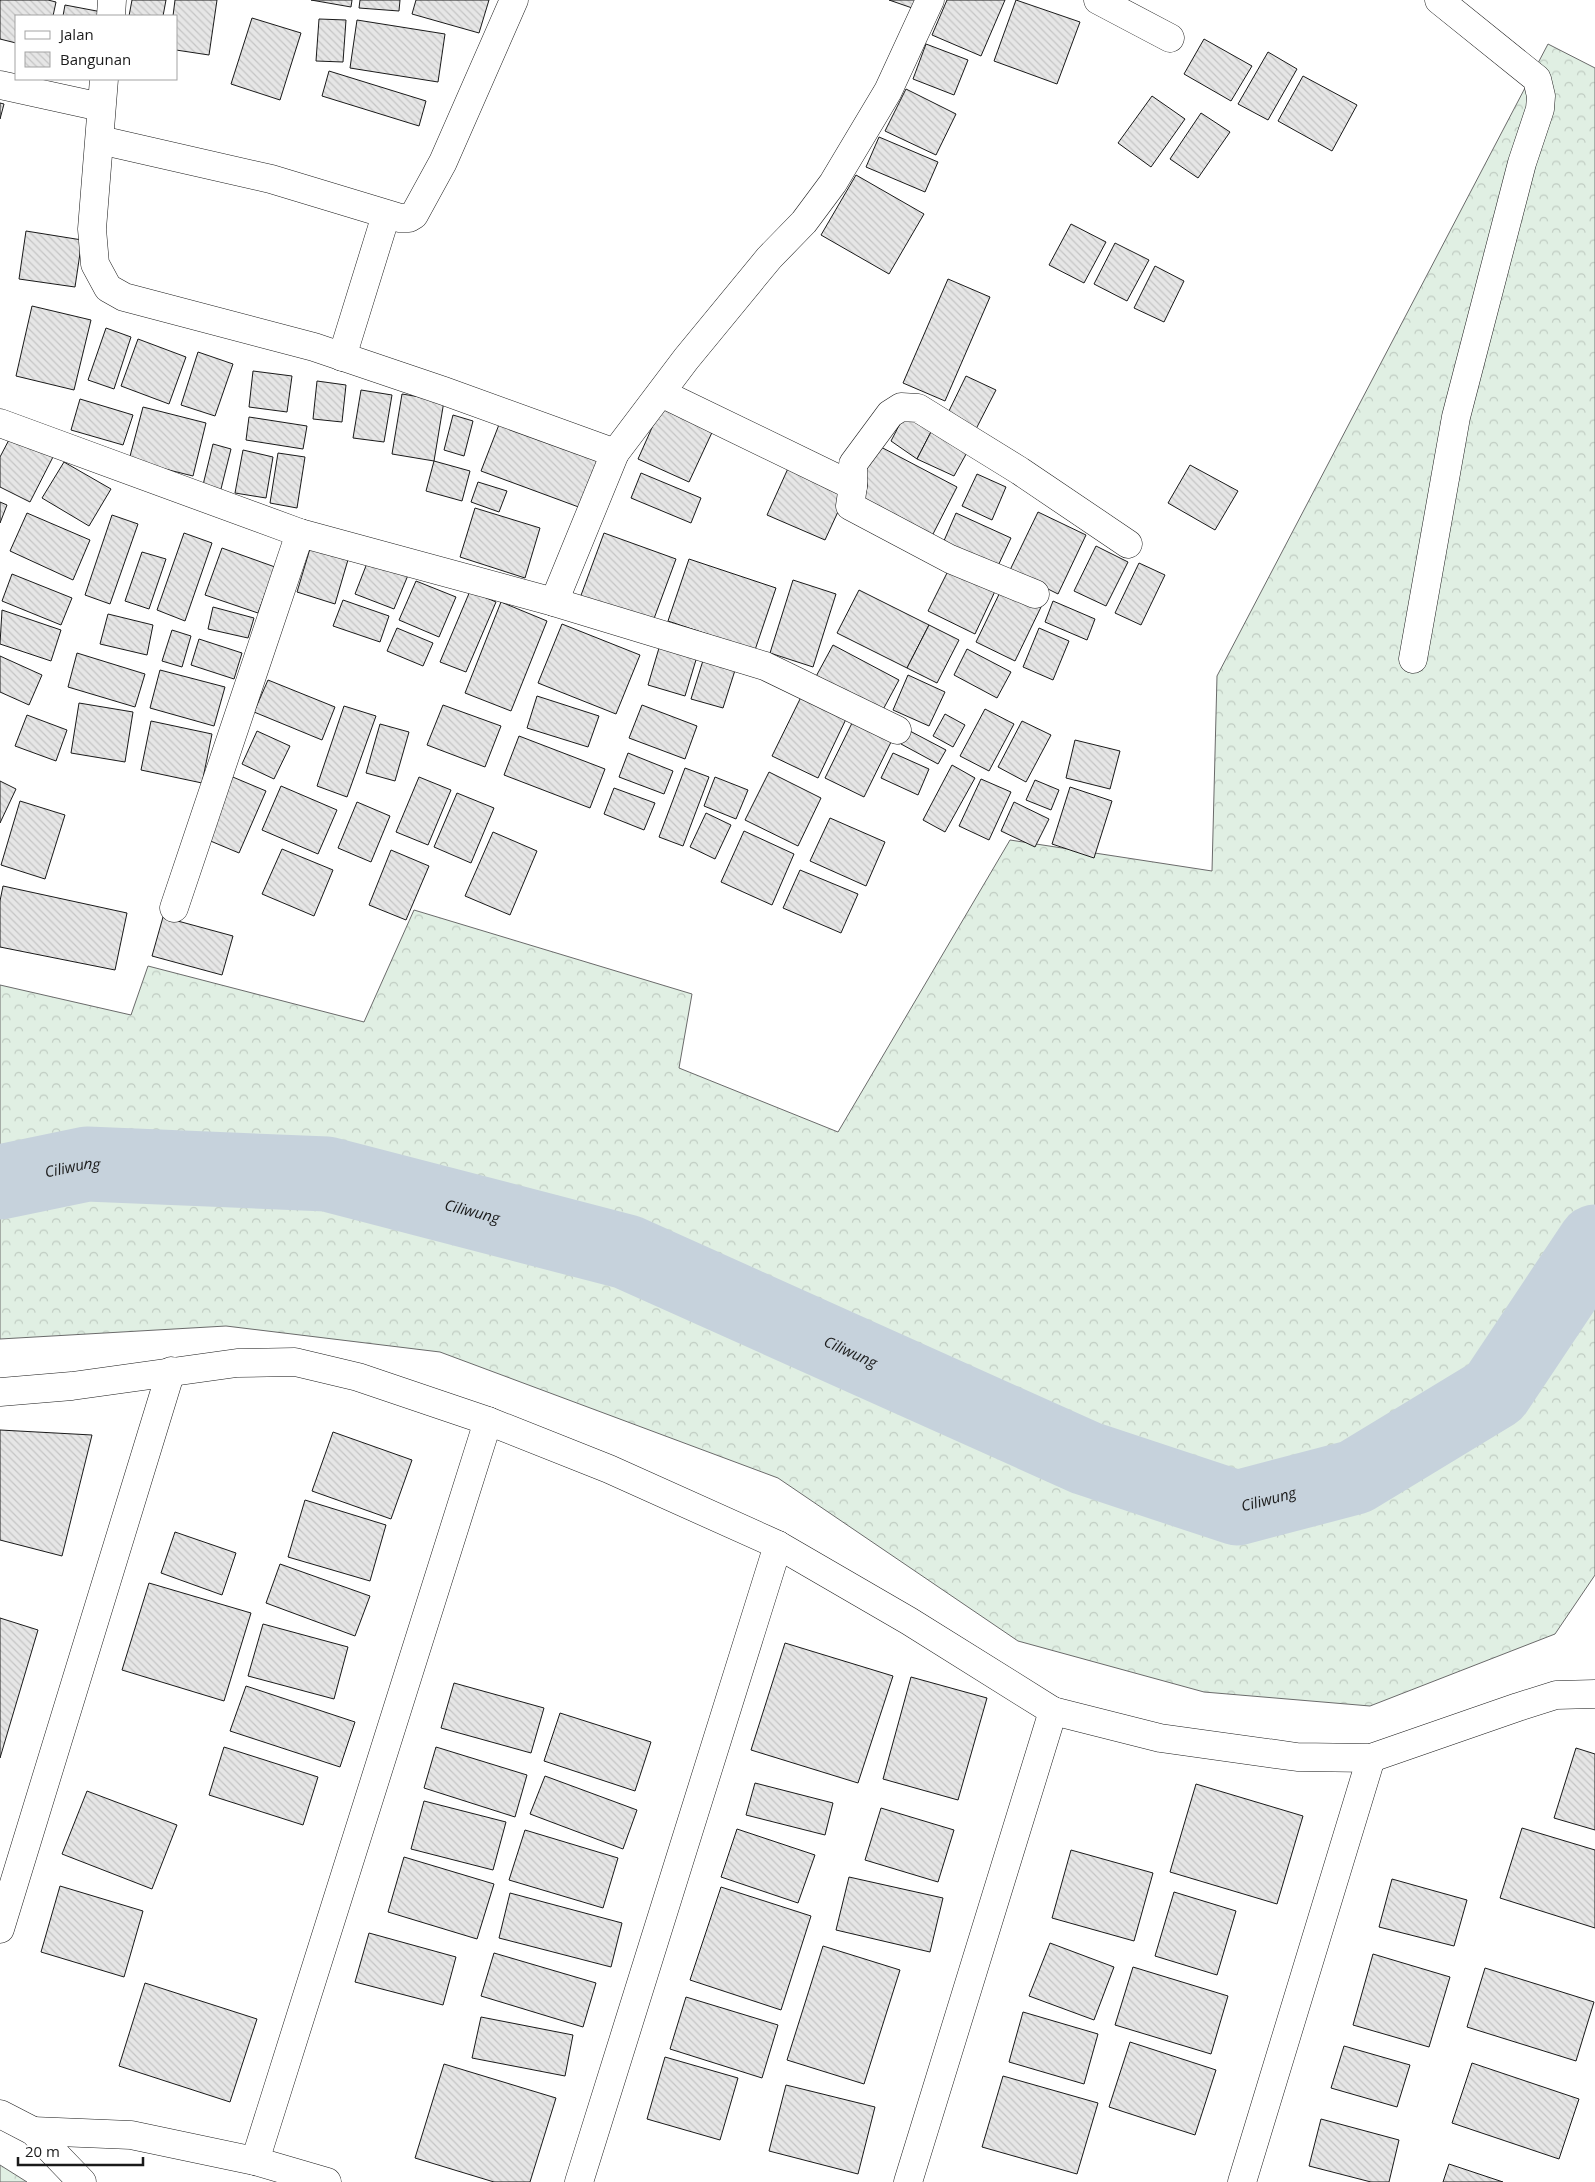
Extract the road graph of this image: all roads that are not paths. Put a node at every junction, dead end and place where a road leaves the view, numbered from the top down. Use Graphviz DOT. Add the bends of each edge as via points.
graph roads {
  1 [pos="112,0"];
  2 [pos="514,0"];
  3 [pos="930,0"];
  4 [pos="1098,0"];
  5 [pos="1439,0"];
  6 [pos="111,15"];
  7 [pos="1170,38"];
  8 [pos="104,80"];
  9 [pos="0,85"];
  10 [pos="101,107"];
  11 [pos="100,140"];
  12 [pos="386,215"];
  13 [pos="342,356"];
  14 [pos="661,393"];
  15 [pos="0,423"];
  16 [pos="615,453"];
  17 [pos="853,486"];
  18 [pos="300,533"];
  19 [pos="1128,544"];
  20 [pos="1035,594"];
  21 [pos="554,602"];
  22 [pos="1413,659"];
  23 [pos="897,730"];
  24 [pos="174,908"];
  25 [pos="171,1371"];
  26 [pos="0,1392"];
  27 [pos="488,1420"];
  28 [pos="778,1545"];
  29 [pos="1595,1694"];
  30 [pos="1053,1711"];
  31 [pos="1371,1758"];
  32 [pos="0,1929"];
  33 [pos="0,2114"];
  34 [pos="33,2131"];
  35 [pos="255,2161"];
  36 [pos="82,2182"];
  37 [pos="326,2182"];
  38 [pos="579,2182"];
  39 [pos="908,2182"];
  40 [pos="1242,2182"];
  1 -- 6 [label="street"];
  2 -- 12 [label="street" via="443,162 414,215 408,218"];
  3 -- 14 [label="street" via="888,91 833,183"];
  4 -- 7 [label="street"];
  5 -- 22 [label="street" via="1537,79 1541,96 1456,417"];
  8 -- 10 [label="street"];
  9 -- 10 [label="street"];
  10 -- 11 [label="street"];
  11 -- 12 [label="street" via="271,179"];
  11 -- 13 [label="street" via="92,230 95,264 108,288 124,297"];
  12 -- 13 [label="street"];
  13 -- 16 [label="street"];
  14 -- 16 [label="street"];
  14 -- 17 [label="street"];
  15 -- 18 [label="street"];
  16 -- 21 [label="street"];
  17 -- 19 [label="street" via="853,464 890,414 901,407 918,408 1020,471"];
  17 -- 20 [label="street" via="850,506 950,559"];
  18 -- 21 [label="street"];
  18 -- 24 [label="street"];
  21 -- 23 [label="street" via="765,666"];
  25 -- 26 [label="street" via="72,1386"];
  25 -- 27 [label="street" via="237,1363 295,1362 358,1377"];
  25 -- 32 [label="street"];
  27 -- 28 [label="street" via="609,1469"];
  27 -- 35 [label="street"];
  28 -- 30 [label="street" via="909,1621"];
  28 -- 38 [label="street"];
  29 -- 31 [label="street" via="1556,1696"];
  30 -- 31 [label="street" via="1160,1738 1296,1757"];
  30 -- 39 [label="street"];
  31 -- 40 [label="street"];
  33 -- 34 [label="street"];
  34 -- 35 [label="street" via="131,2135"];
  34 -- 36 [label="street"];
  35 -- 37 [label="street"];
}
